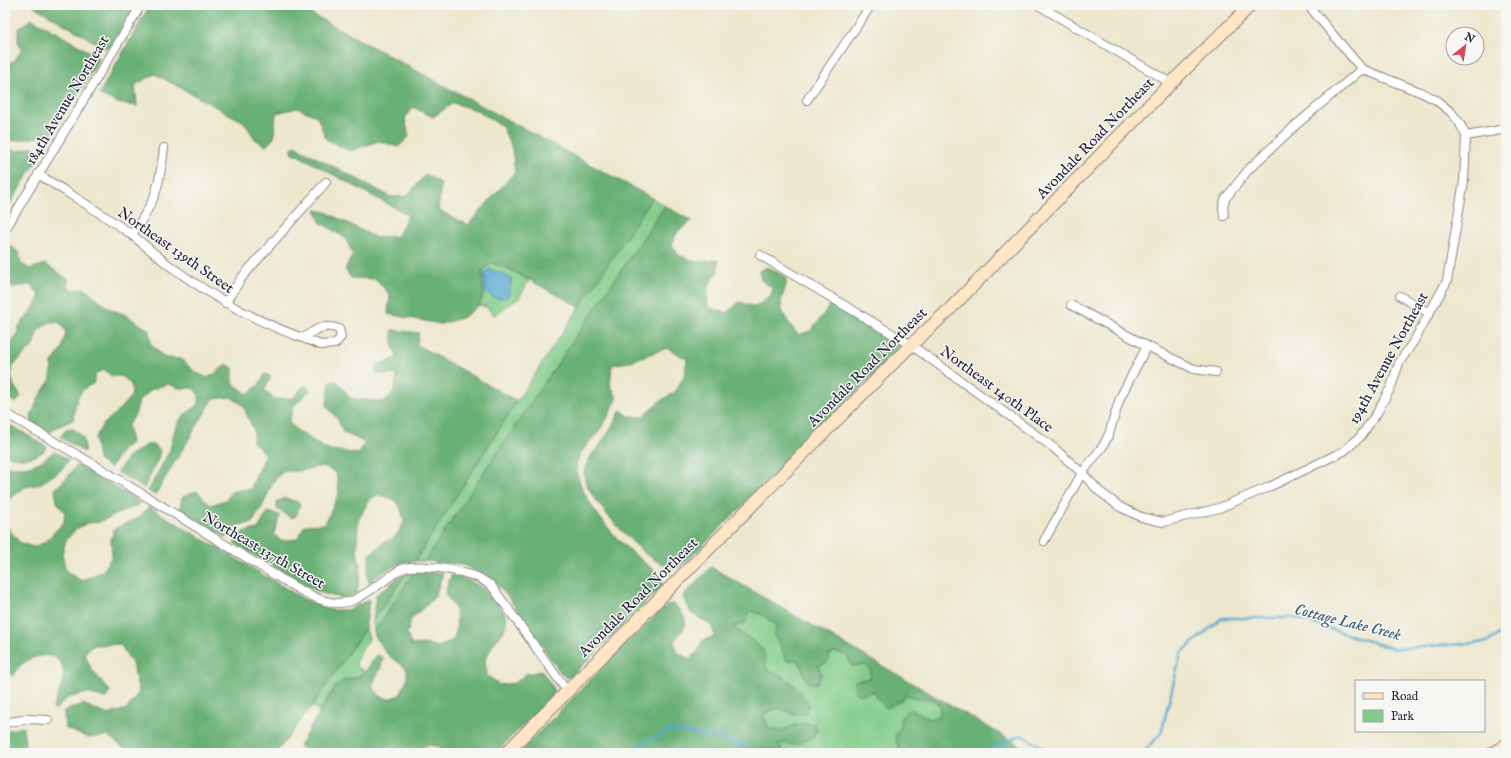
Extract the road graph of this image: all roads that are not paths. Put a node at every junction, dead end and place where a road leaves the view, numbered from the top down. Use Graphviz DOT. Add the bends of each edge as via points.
graph roads {
  1 [pos="141,5"];
  2 [pos="871,5"];
  3 [pos="1038,5"];
  4 [pos="1251,5"];
  5 [pos="1308,5"];
  6 [pos="1362,69"];
  7 [pos="1171,83"];
  8 [pos="808,100"];
  9 [pos="1506,129"];
  10 [pos="1466,136"];
  11 [pos="164,148"];
  12 [pos="38,174"];
  13 [pos="326,182"];
  14 [pos="1224,216"];
  15 [pos="5,230"];
  16 [pos="132,235"];
  17 [pos="760,255"];
  18 [pos="1400,296"];
  19 [pos="225,303"];
  20 [pos="1071,305"];
  21 [pos="1429,313"];
  22 [pos="303,338"];
  23 [pos="911,345"];
  24 [pos="1147,346"];
  25 [pos="1216,372"];
  26 [pos="5,413"];
  27 [pos="1082,473"];
  28 [pos="1219,508"];
  29 [pos="1044,541"];
  30 [pos="567,691"];
  31 [pos="48,720"];
  32 [pos="5,723"];
  33 [pos="1506,745"];
  34 [pos="506,753"];
  35 [pos="1493,753"];
  1 -- 12 [label="street, 184th Avenue Northeast"];
  2 -- 8 [label="street"];
  3 -- 7 [label="street"];
  4 -- 7 [label="main road, Avondale Road Northeast"];
  5 -- 6 [label="street"];
  6 -- 10 [label="street" via="1436,100 1451,112"];
  6 -- 14 [label="street" via="1249,169 1225,199"];
  7 -- 23 [label="main road, Avondale Road Northeast" via="950,309"];
  9 -- 10 [label="street"];
  10 -- 21 [label="street, 194th Avenue Northeast" via="1464,181 1447,281"];
  11 -- 16 [label="street" via="154,197"];
  12 -- 15 [label="street, 184th Avenue Northeast"];
  12 -- 16 [label="street, Northeast 139th Street"];
  13 -- 19 [label="street" via="243,276"];
  16 -- 19 [label="street, Northeast 139th Street" via="171,266"];
  17 -- 23 [label="street, Northeast 140th Place"];
  18 -- 21 [label="street"];
  19 -- 22 [label="street, Northeast 139th Street" via="275,328"];
  20 -- 24 [label="street"];
  21 -- 28 [label="street, 194th Avenue Northeast" via="1399,363 1391,387 1378,412 1360,437 1344,451 1310,469"];
  23 -- 27 [label="street, Northeast 140th Place" via="1054,448"];
  23 -- 30 [label="main road, Avondale Road Northeast"];
  24 -- 25 [label="street" via="1194,369"];
  24 -- 27 [label="street" via="1120,398 1109,434"];
  26 -- 30 [label="street, Northeast 137th Street" via="316,598 331,602 348,602 363,595 402,568 439,568 478,578 491,585"];
  27 -- 28 [label="street, Northeast 140th Place" via="1099,491 1120,507 1141,517 1163,522"];
  27 -- 29 [label="street"];
  30 -- 34 [label="main road, Avondale Road Northeast"];
  31 -- 32 [label="street" via="27,718"];
  33 -- 35 [label="main road"];
}
